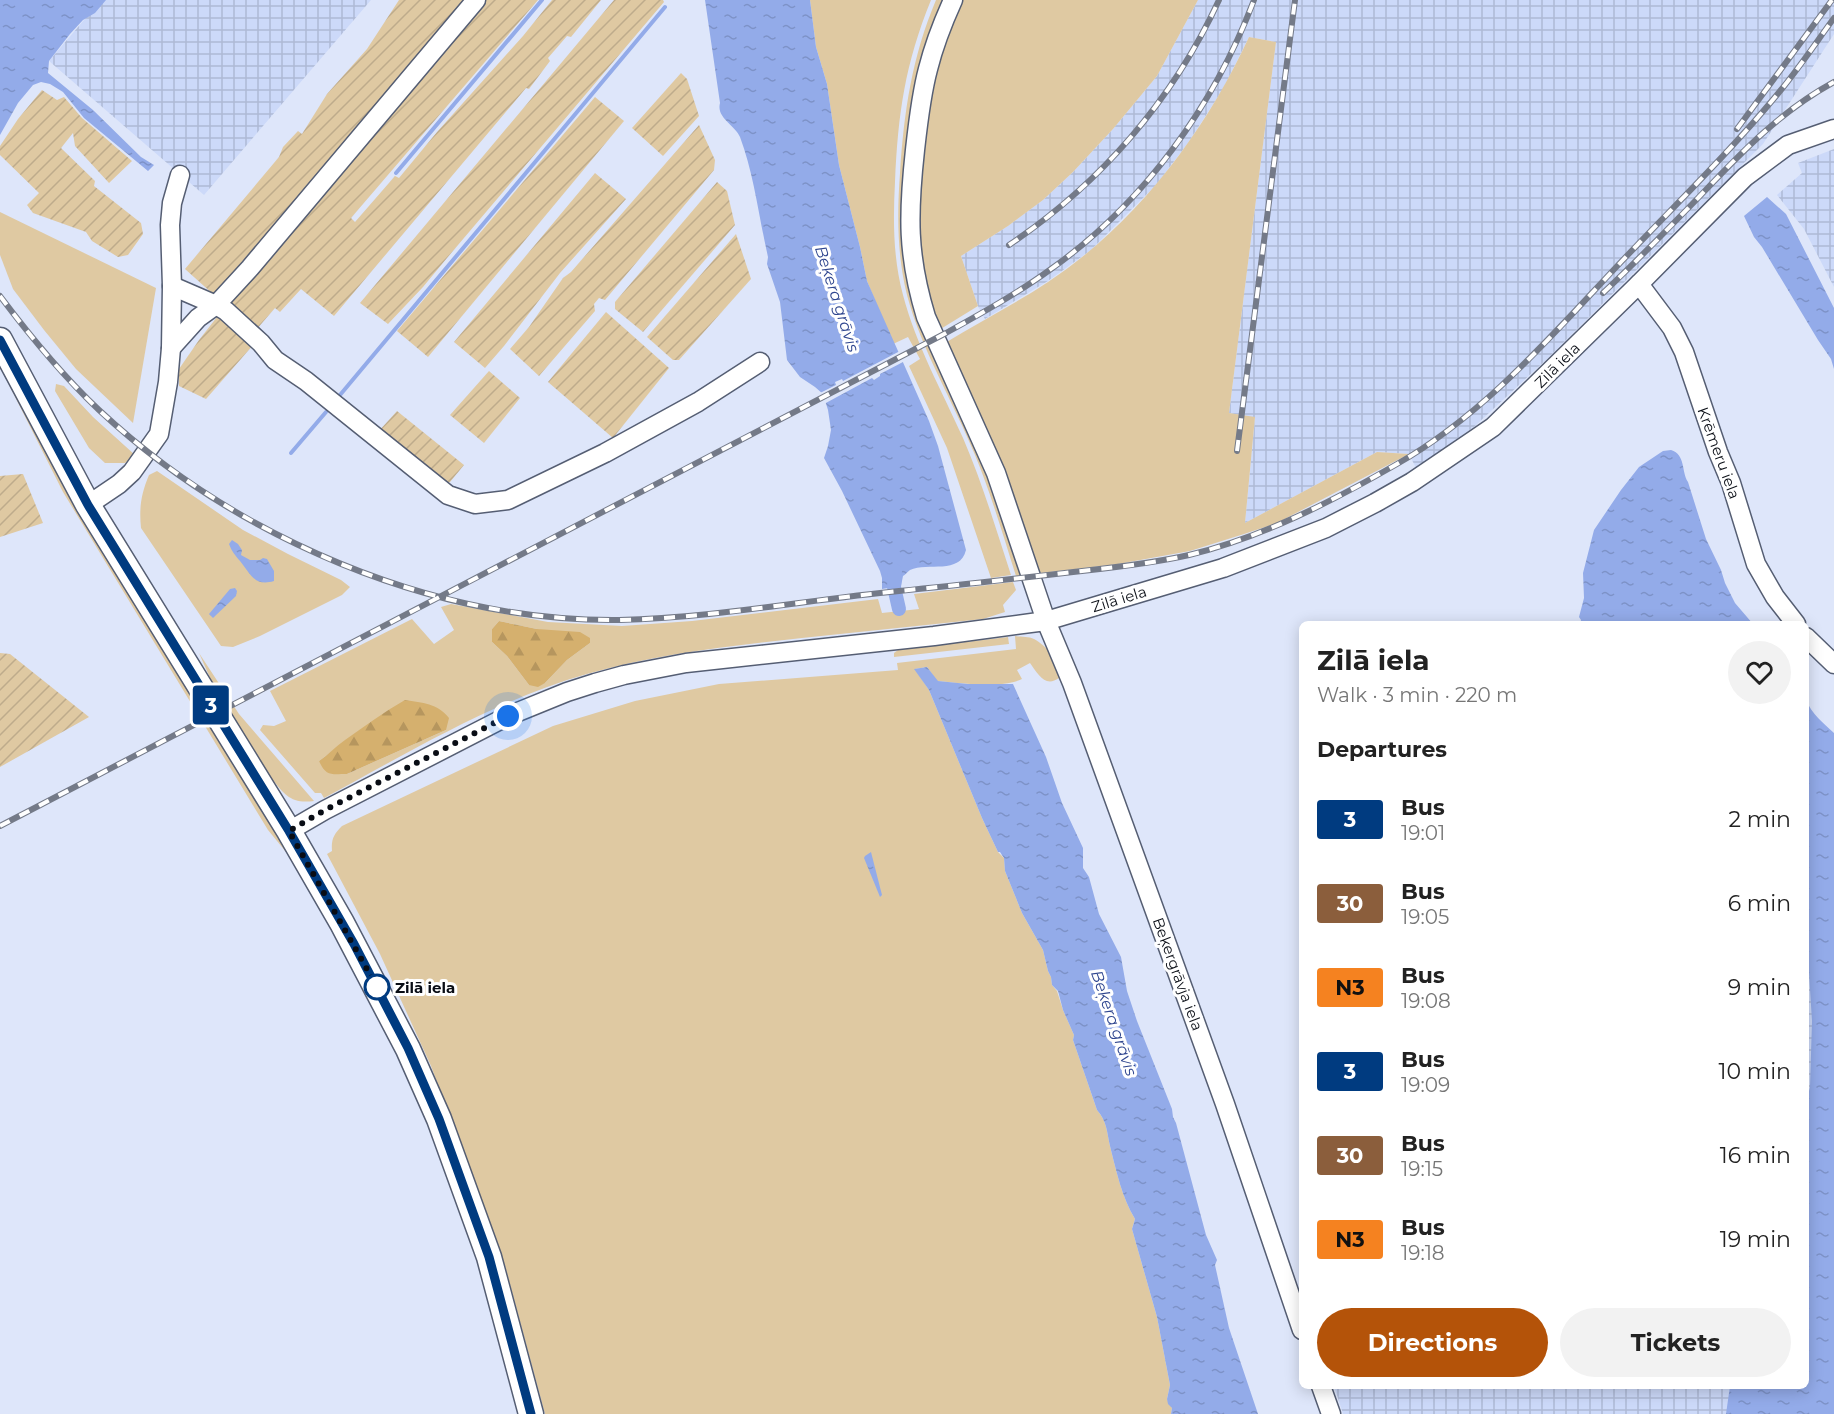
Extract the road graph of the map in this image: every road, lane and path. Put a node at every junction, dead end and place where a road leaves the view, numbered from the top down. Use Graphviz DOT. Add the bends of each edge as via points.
graph roads {
  1 [pos="476,0"];
  2 [pos="953,0"];
  3 [pos="1834,129"];
  4 [pos="180,176"];
  5 [pos="1639,284"];
  6 [pos="172,286"];
  7 [pos="216,305"];
  8 [pos="0,340"];
  9 [pos="171,348"];
  10 [pos="760,362"];
  11 [pos="88,505"];
  12 [pos="1046,621"];
  13 [pos="1794,621"];
  14 [pos="1809,640"];
  15 [pos="1834,664"];
  16 [pos="289,831"];
  17 [pos="1299,1321"];
  18 [pos="1322,1389"];
  19 [pos="531,1414"];
  20 [pos="1331,1414"];
  1 -- 7 [label="street"];
  2 -- 12 [label="street, Beķergrāvja iela" via="931,57 922,95 911,183 912,260 926,317 996,473"];
  3 -- 5 [label="street, Zilā iela" via="1788,145 1745,177"];
  4 -- 6 [label="street" via="170,225"];
  5 -- 12 [label="street, Zilā iela" via="1493,427 1412,482 1326,528 1257,556"];
  5 -- 13 [label="street, Krēmeru iela" via="1672,328 1684,352 1756,564"];
  6 -- 7 [label="street"];
  6 -- 9 [label="street"];
  7 -- 9 [label="street" via="198,318"];
  7 -- 10 [label="street" via="275,360 448,495 475,504 508,500 605,453 698,402"];
  8 -- 11 [label="main road"];
  9 -- 11 [label="street" via="159,434 132,472"];
  11 -- 16 [label="main road"];
  12 -- 16 [label="street, Zilā iela" via="717,658 624,675 508,716"];
  12 -- 17 [label="street, Beķergrāvja iela" via="1213,1071"];
  14 -- 15 [label="street"];
  16 -- 19 [label="main road" via="376,986 439,1119 489,1257"];
  18 -- 20 [label="street"];
}
